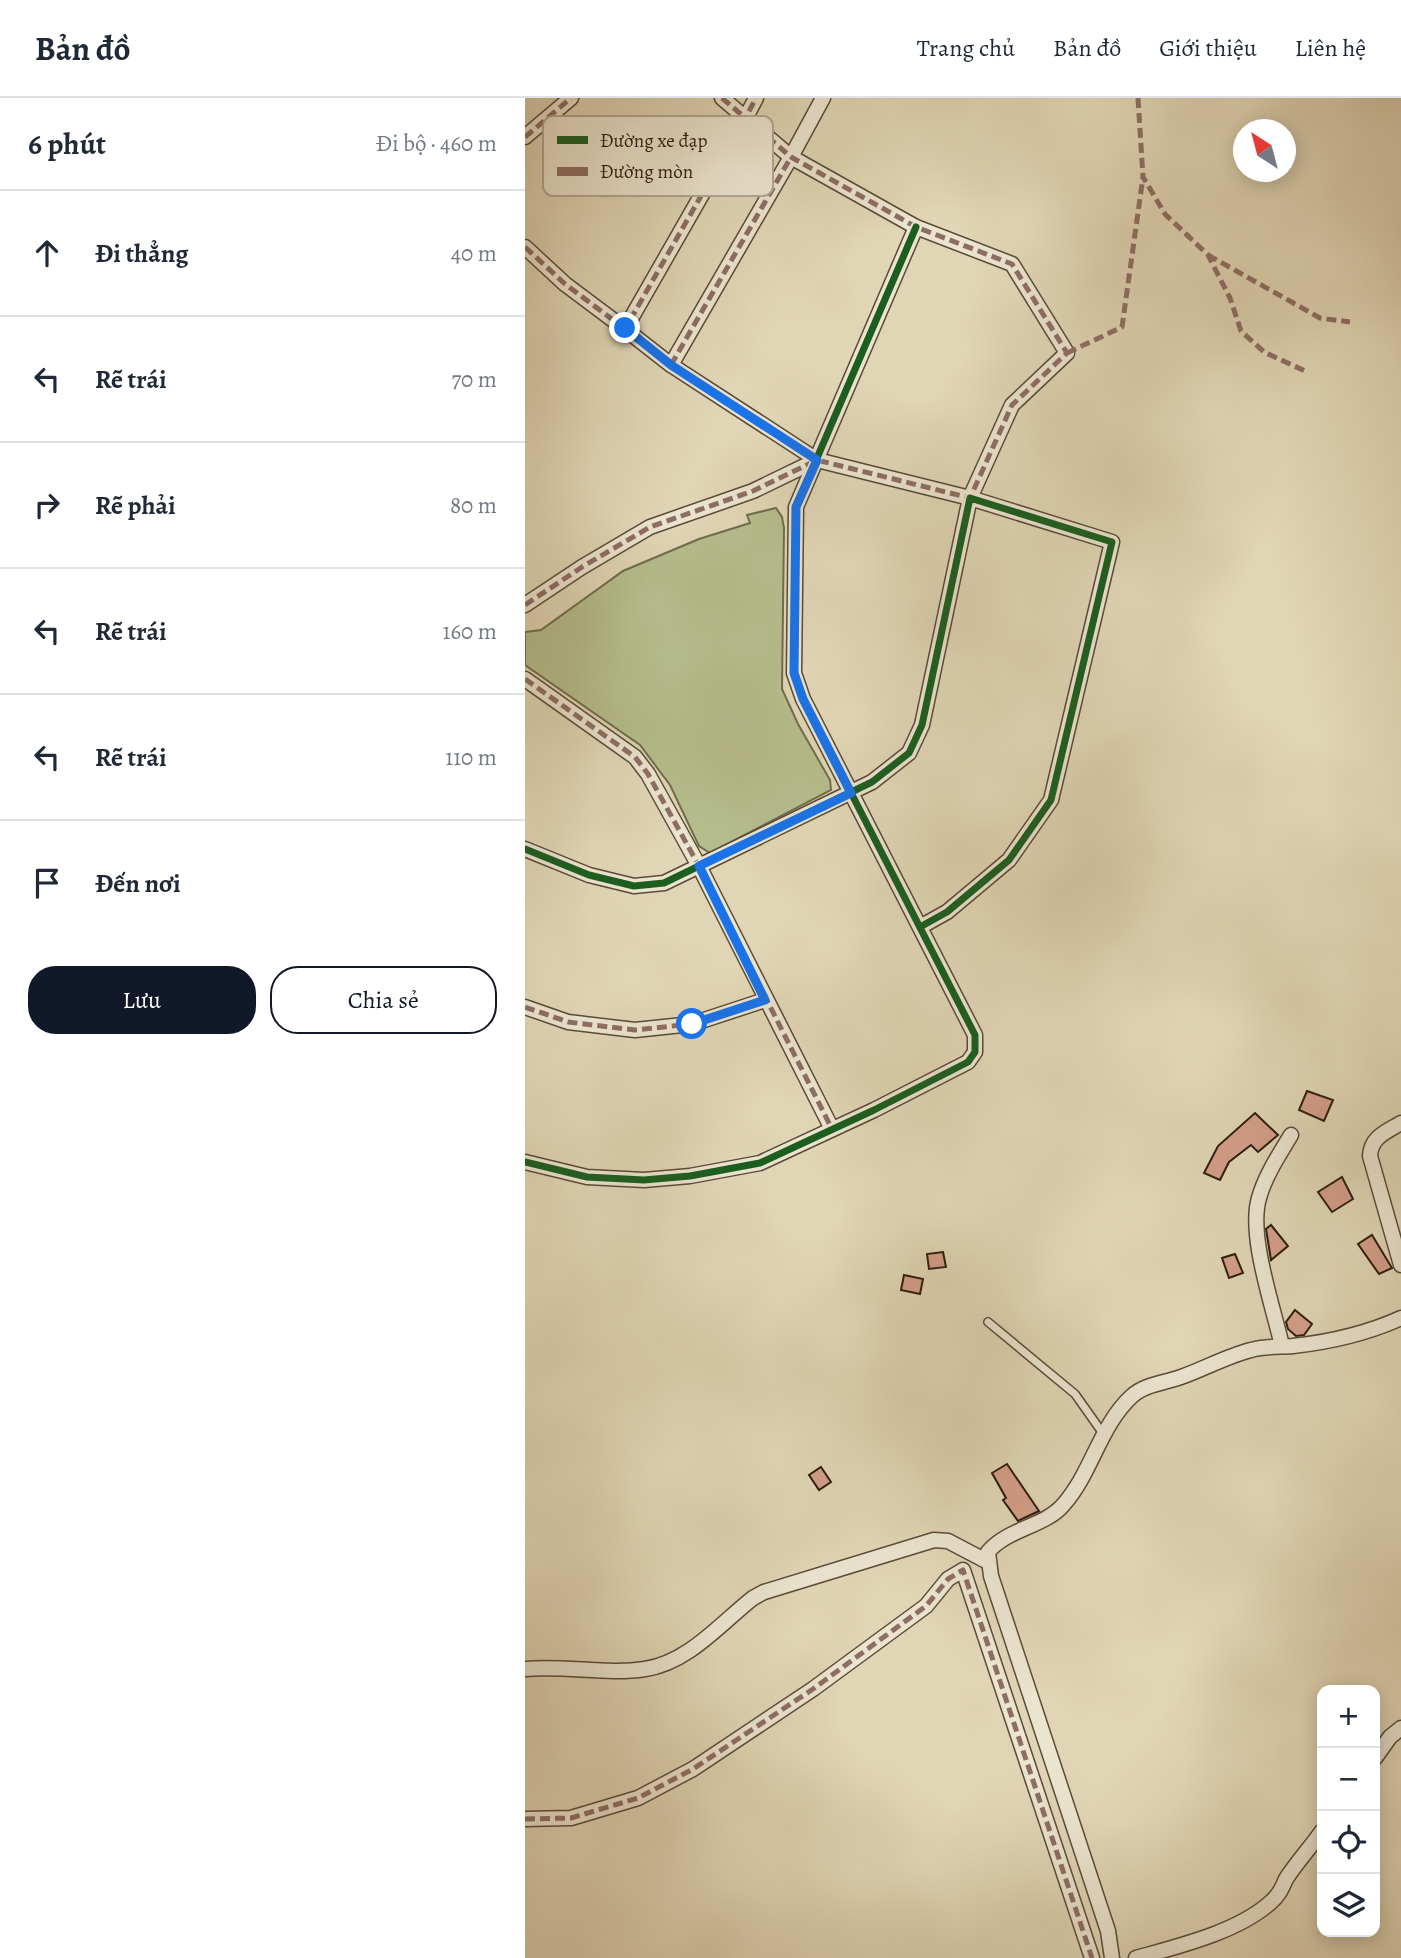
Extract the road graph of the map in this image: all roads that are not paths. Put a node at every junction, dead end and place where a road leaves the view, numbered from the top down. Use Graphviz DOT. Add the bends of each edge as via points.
graph roads {
  1 [pos="571,98"];
  2 [pos="722,98"];
  3 [pos="756,98"];
  4 [pos="823,98"];
  5 [pos="550,116"];
  6 [pos="741,116"];
  7 [pos="746,116"];
  8 [pos="543,122"];
  9 [pos="525,137"];
  10 [pos="773,143"];
  11 [pos="791,158"];
  12 [pos="773,189"];
  13 [pos="700,196"];
  14 [pos="769,196"];
  15 [pos="916,227"];
  16 [pos="525,247"];
  17 [pos="625,328"];
  18 [pos="671,365"];
  19 [pos="817,460"];
  20 [pos="970,498"];
  21 [pos="525,605"];
  22 [pos="525,679"];
  23 [pos="851,793"];
  24 [pos="525,849"];
  25 [pos="699,866"];
  26 [pos="920,927"];
  27 [pos="765,1000"];
  28 [pos="525,1006"];
  29 [pos="1401,1123"];
  30 [pos="832,1129"];
  31 [pos="1291,1135"];
  32 [pos="525,1162"];
  33 [pos="1401,1265"];
  34 [pos="1401,1318"];
  35 [pos="988,1322"];
  36 [pos="1282,1346"];
  37 [pos="1104,1435"];
  38 [pos="988,1562"];
  39 [pos="525,1669"];
  40 [pos="1401,1728"];
  41 [pos="1380,1751"];
  42 [pos="525,1819"];
  43 [pos="1317,1838"];
  44 [pos="1091,1958"];
  45 [pos="1112,1958"];
  46 [pos="1136,1958"];
  1 -- 5 [label="street"];
  2 -- 6 [label="street"];
  3 -- 7 [label="street"];
  4 -- 11 [label="street"];
  8 -- 9 [label="street"];
  10 -- 11 [label="street"];
  11 -- 12 [label="street"];
  11 -- 15 [label="street"];
  13 -- 17 [label="street"];
  14 -- 18 [label="street"];
  15 -- 19 [label="street"];
  15 -- 20 [label="street" via="1011,264 1067,353 1012,405"];
  16 -- 17 [label="street" via="565,284"];
  17 -- 18 [label="street"];
  18 -- 19 [label="street"];
  19 -- 20 [label="street"];
  19 -- 21 [label="street" via="753,491 650,527"];
  19 -- 23 [label="street" via="796,507 794,673"];
  20 -- 23 [label="street" via="922,725 909,753"];
  20 -- 26 [label="street" via="1112,542 1051,800 1009,860 947,912"];
  22 -- 25 [label="street" via="635,757"];
  23 -- 25 [label="street"];
  23 -- 26 [label="street"];
  24 -- 25 [label="street" via="589,875 634,886 664,883"];
  25 -- 27 [label="street"];
  26 -- 30 [label="street" via="975,1035 975,1052 968,1062"];
  27 -- 28 [label="street" via="692,1024 635,1030 568,1022"];
  27 -- 30 [label="street"];
  29 -- 33 [label="street" via="1373,1142 1370,1156"];
  30 -- 32 [label="street" via="760,1163 690,1177 587,1177"];
  31 -- 36 [label="street" via="1259,1195 1255,1220"];
  34 -- 36 [label="street" via="1330,1340"];
  35 -- 37 [label="lane" via="1075,1394"];
  36 -- 37 [label="street" via="1251,1350 1135,1393"];
  37 -- 38 [label="street" via="1063,1506 994,1544"];
  38 -- 39 [label="street" via="948,1541 934,1540 764,1592 691,1649 660,1665 634,1671"];
  38 -- 45 [label="street" via="1108,1931"];
  40 -- 41 [label="street"];
  42 -- 44 [label="street" via="571,1818 638,1798 693,1769 813,1689 926,1606 948,1578 964,1570"];
  43 -- 46 [label="street" via="1272,1902 1251,1916"];
}
